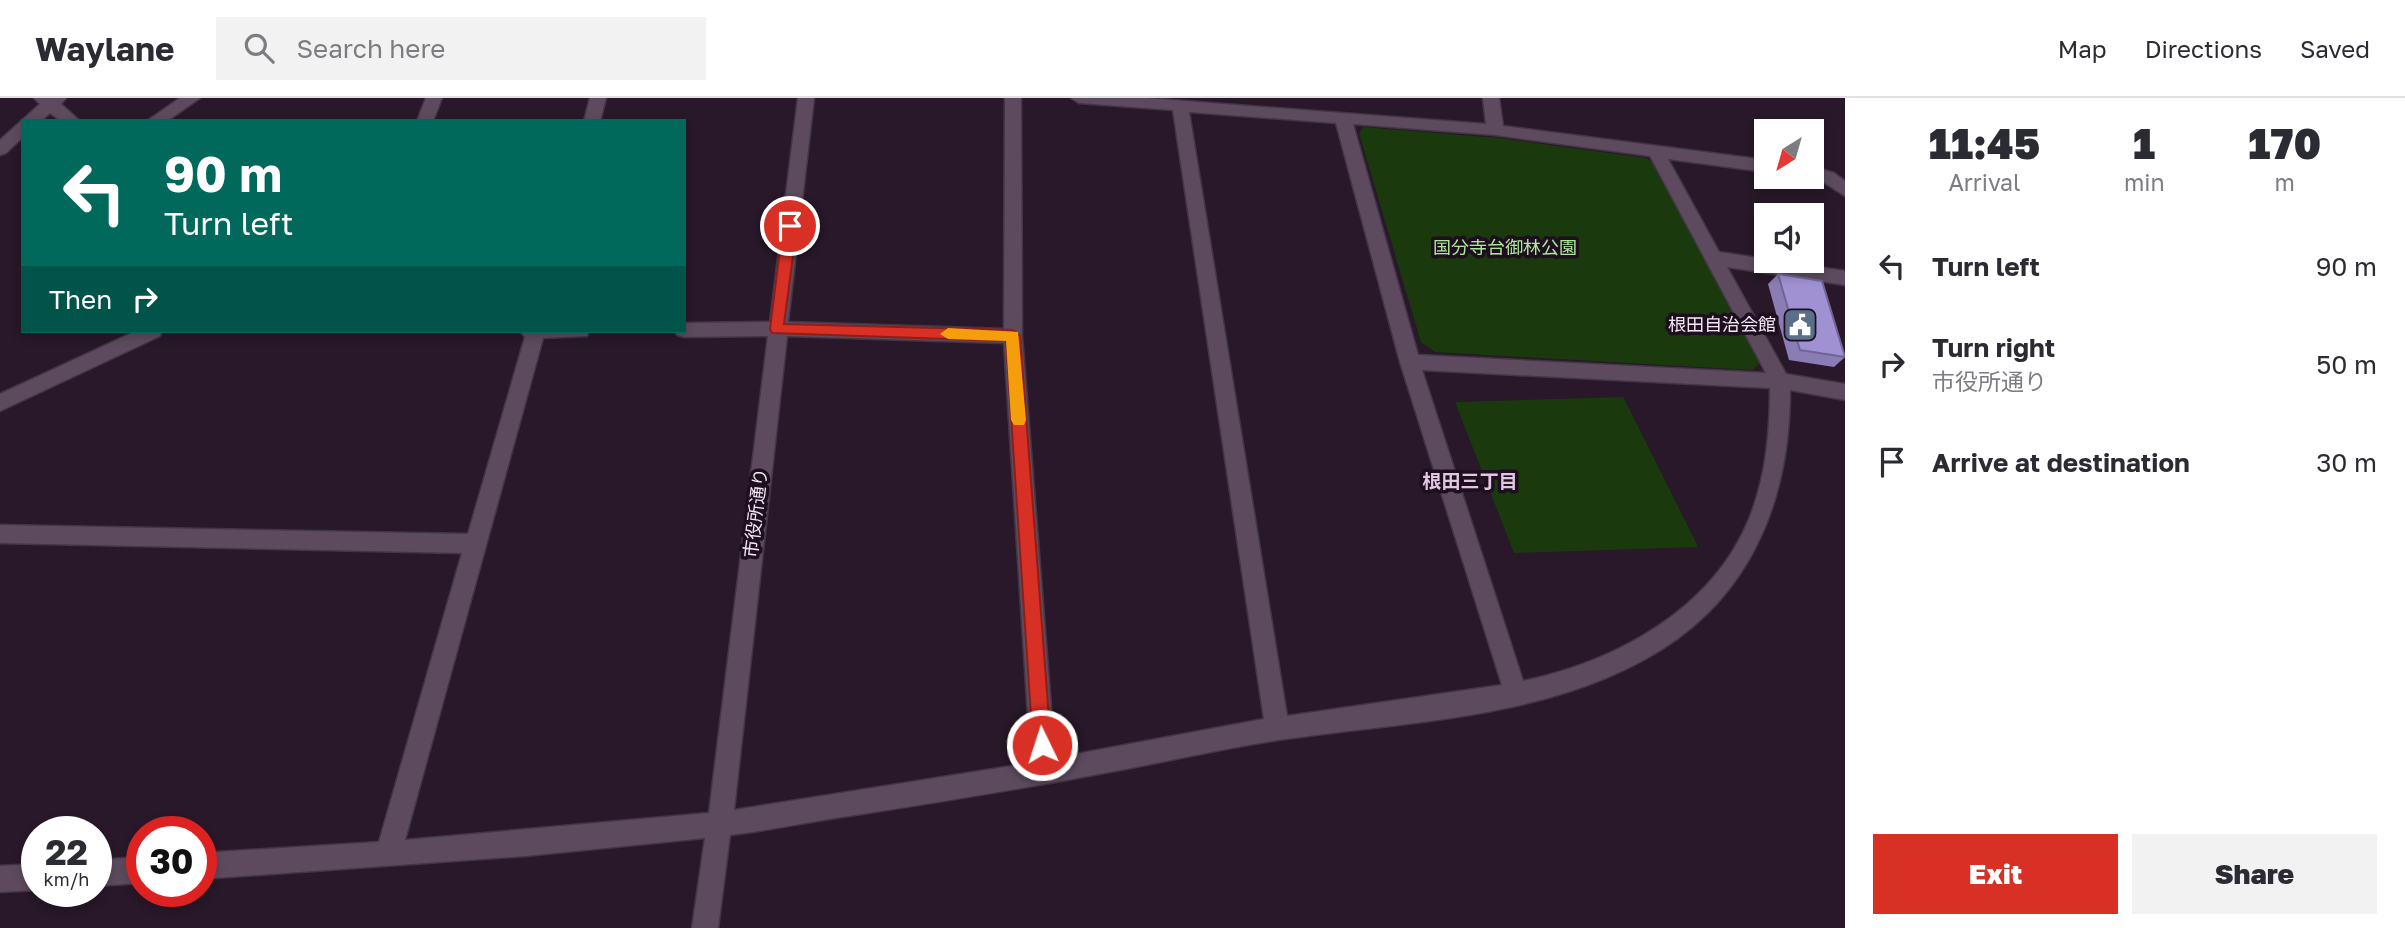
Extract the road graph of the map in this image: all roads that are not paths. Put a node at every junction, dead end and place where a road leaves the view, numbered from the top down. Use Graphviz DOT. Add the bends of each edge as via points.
graph roads {
  1 [pos="192,98"];
  2 [pos="434,98"];
  3 [pos="598,98"];
  4 [pos="806,98"];
  5 [pos="1013,98"];
  6 [pos="1079,98"];
  7 [pos="1491,98"];
  8 [pos="49,100"];
  9 [pos="1180,106"];
  10 [pos="1343,118"];
  11 [pos="32,119"];
  12 [pos="70,119"];
  13 [pos="158,119"];
  14 [pos="426,119"];
  15 [pos="593,119"];
  16 [pos="21,129"];
  17 [pos="1494,130"];
  18 [pos="0,149"];
  19 [pos="1656,150"];
  20 [pos="1754,164"];
  21 [pos="1824,176"];
  22 [pos="1845,190"];
  23 [pos="1713,258"];
  24 [pos="1845,278"];
  25 [pos="777,329"];
  26 [pos="686,330"];
  27 [pos="149,333"];
  28 [pos="535,333"];
  29 [pos="1013,336"];
  30 [pos="1410,362"];
  31 [pos="1780,381"];
  32 [pos="1845,392"];
  33 [pos="0,403"];
  34 [pos="0,534"];
  35 [pos="476,544"];
  36 [pos="1516,694"];
  37 [pos="1277,729"];
  38 [pos="1044,773"];
  39 [pos="720,824"];
  40 [pos="388,854"];
  41 [pos="217,865"];
  42 [pos="21,878"];
  43 [pos="0,879"];
  44 [pos="705,928"];
  1 -- 13 [label="street"];
  2 -- 14 [label="street"];
  3 -- 15 [label="street"];
  4 -- 25 [label="street, 市役所通り"];
  5 -- 29 [label="street"];
  6 -- 9 [label="street"];
  7 -- 17 [label="street"];
  8 -- 11 [label="street"];
  8 -- 12 [label="street"];
  9 -- 10 [label="street"];
  9 -- 37 [label="street"];
  10 -- 17 [label="street"];
  10 -- 30 [label="street"];
  16 -- 18 [label="street"];
  17 -- 19 [label="street"];
  19 -- 20 [label="street"];
  19 -- 23 [label="street"];
  21 -- 22 [label="street"];
  23 -- 24 [label="street"];
  23 -- 31 [label="street"];
  25 -- 26 [label="street"];
  25 -- 29 [label="street"];
  25 -- 39 [label="street, 市役所通り"];
  27 -- 33 [label="street"];
  28 -- 35 [label="street"];
  29 -- 38 [label="street"];
  30 -- 31 [label="street"];
  30 -- 36 [label="street"];
  31 -- 32 [label="street"];
  31 -- 36 [label="street" via="1769,499 1758,526 1722,582 1669,631 1634,653 1594,671"];
  34 -- 35 [label="street"];
  35 -- 40 [label="street"];
  36 -- 37 [label="street"];
  37 -- 38 [label="street"];
  38 -- 39 [label="street"];
  39 -- 40 [label="street"];
  39 -- 44 [label="street, 市役所通り"];
  40 -- 41 [label="street"];
  42 -- 43 [label="street"];
}
